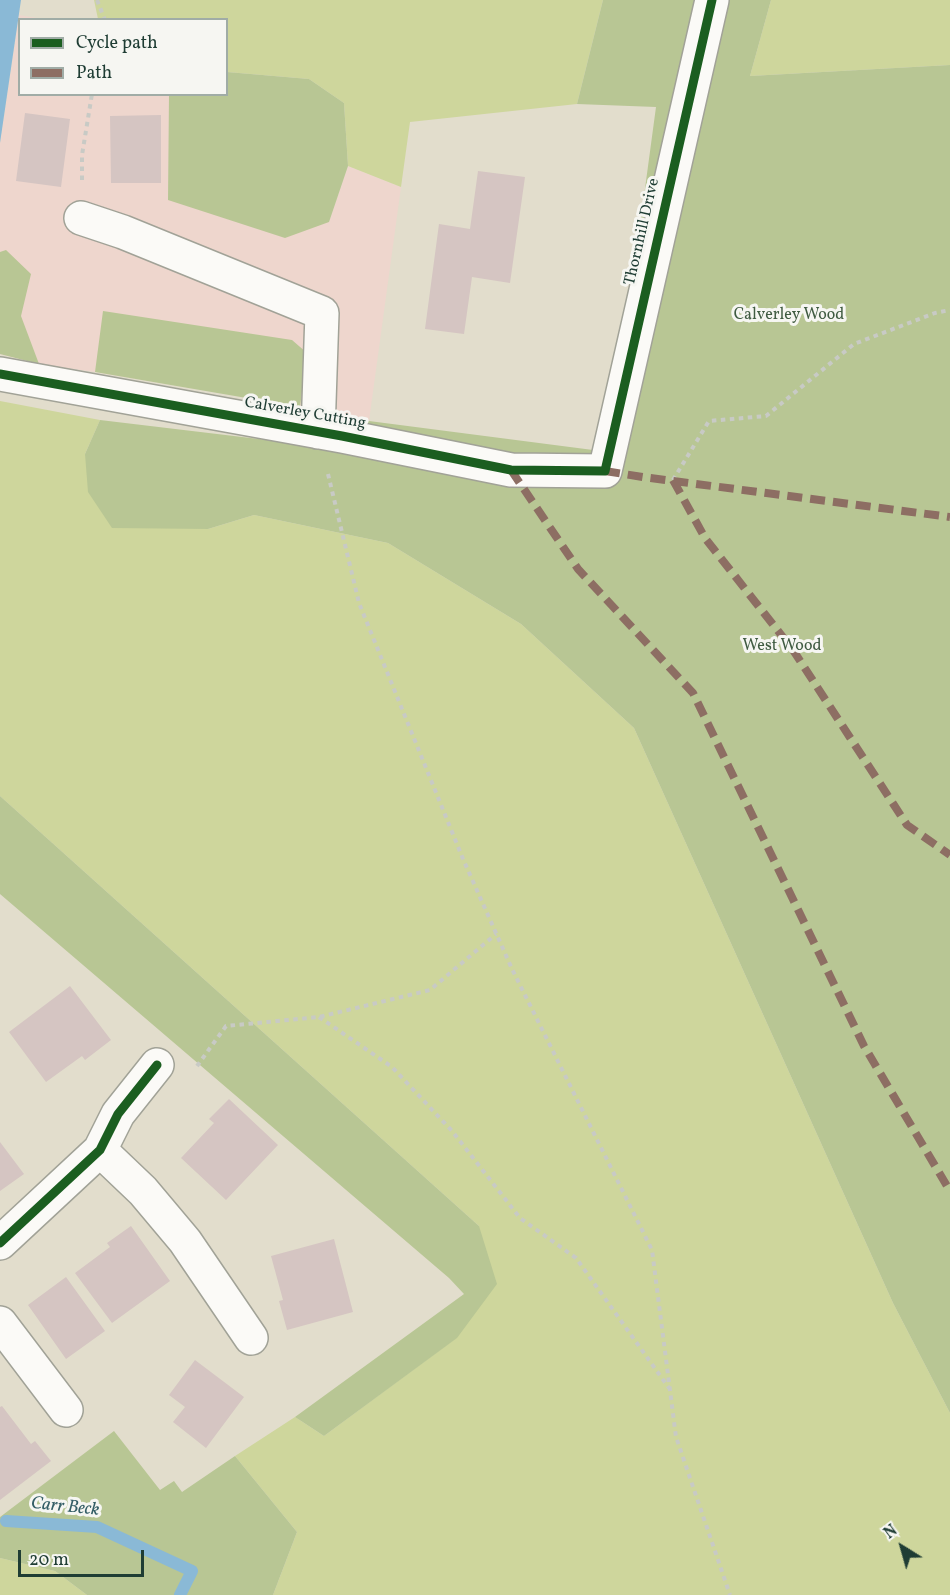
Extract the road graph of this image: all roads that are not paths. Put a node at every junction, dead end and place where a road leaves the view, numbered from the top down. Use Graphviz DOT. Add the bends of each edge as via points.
graph roads {
  1 [pos="712,0"];
  2 [pos="81,218"];
  3 [pos="0,374"];
  4 [pos="318,432"];
  5 [pos="605,471"];
  6 [pos="157,1065"];
  7 [pos="100,1150"];
  8 [pos="0,1243"];
  9 [pos="0,1323"];
  10 [pos="251,1338"];
  11 [pos="66,1410"];
  1 -- 5 [label="street, Thornhill Drive"];
  2 -- 4 [label="street" via="322,313"];
  3 -- 4 [label="street, Calverley Cutting"];
  4 -- 5 [label="street, Calverley Cutting" via="511,470"];
  6 -- 7 [label="street" via="117,1114"];
  7 -- 8 [label="street"];
  7 -- 10 [label="street" via="143,1191 185,1241"];
  9 -- 11 [label="street"];
}
